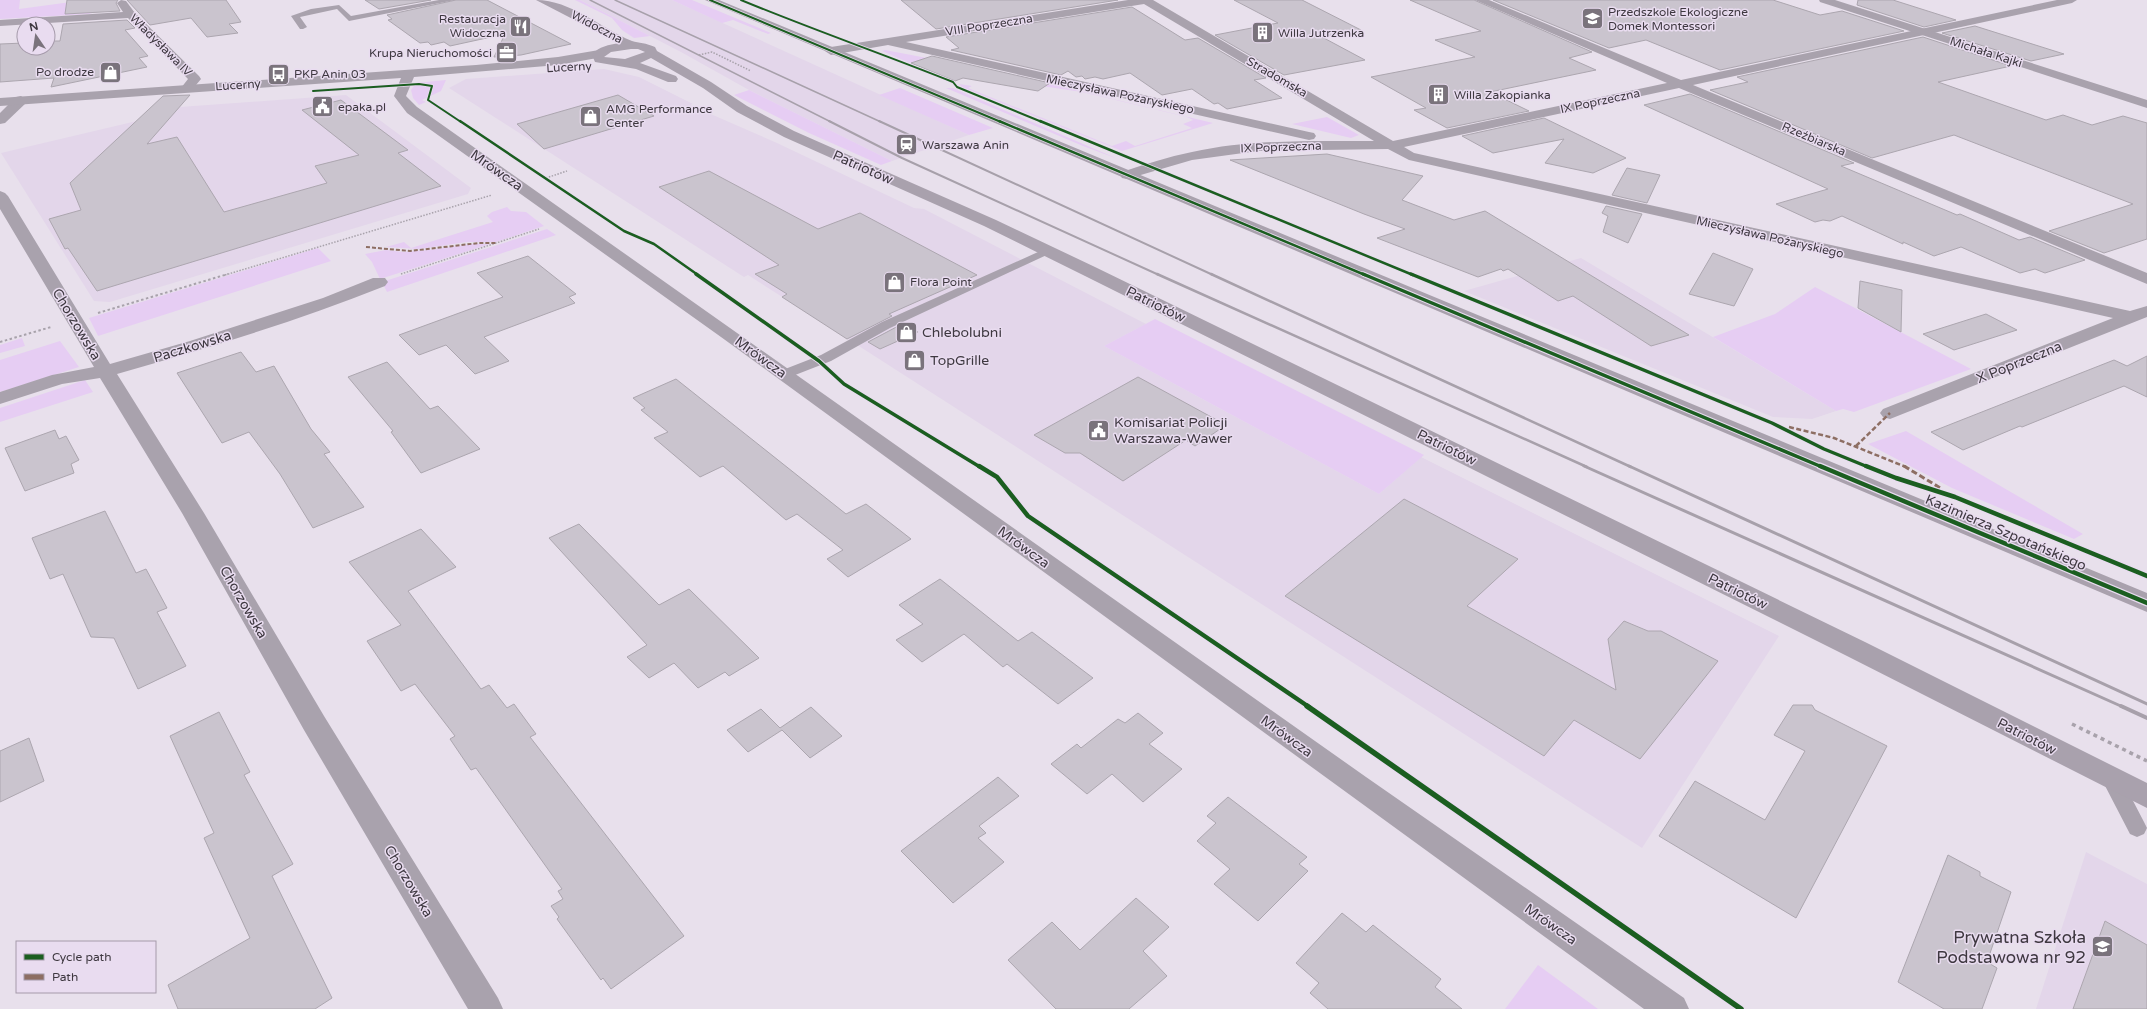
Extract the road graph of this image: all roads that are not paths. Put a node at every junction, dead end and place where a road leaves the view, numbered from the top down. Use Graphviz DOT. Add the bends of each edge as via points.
graph roads {
  1 [pos="123,0"];
  2 [pos="451,0"];
  3 [pos="538,0"];
  4 [pos="541,0"];
  5 [pos="710,0"];
  6 [pos="1146,0"];
  7 [pos="1480,0"];
  8 [pos="1824,0"];
  9 [pos="2072,0"];
  10 [pos="131,14"];
  11 [pos="0,23"];
  12 [pos="303,27"];
  13 [pos="1921,31"];
  14 [pos="885,41"];
  15 [pos="631,45"];
  16 [pos="598,47"];
  17 [pos="831,50"];
  18 [pos="651,53"];
  19 [pos="618,63"];
  20 [pos="547,65"];
  21 [pos="409,73"];
  22 [pos="1681,84"];
  23 [pos="187,88"];
  24 [pos="21,100"];
  25 [pos="0,102"];
  26 [pos="2147,104"];
  27 [pos="742,109"];
  28 [pos="0,120"];
  29 [pos="1394,145"];
  30 [pos="1355,146"];
  31 [pos="1408,156"];
  32 [pos="1127,175"];
  33 [pos="0,196"];
  34 [pos="1047,251"];
  35 [pos="2147,279"];
  36 [pos="380,282"];
  37 [pos="2139,314"];
  38 [pos="105,370"];
  39 [pos="785,374"];
  40 [pos="0,398"];
  41 [pos="1890,413"];
  42 [pos="2147,603"];
  43 [pos="2111,778"];
  44 [pos="2147,796"];
  45 [pos="2137,828"];
  46 [pos="486,1009"];
  47 [pos="1672,1009"];
  1 -- 10 [label="street, Władysława IV" via="122,3"];
  2 -- 12 [label="lane" via="348,19 339,7 311,11 295,16"];
  3 -- 16 [label="main road, Widoczna"];
  4 -- 15 [label="main road, Widoczna"];
  5 -- 17 [label="main road, Kazimierza Szpotańskiego"];
  6 -- 14 [label="street, VIII Poprzeczna"];
  6 -- 29 [label="street, Stradomska"];
  7 -- 22 [label="street, Rzeźbiarska"];
  8 -- 13 [label="street, Michała Kajki"];
  9 -- 13 [label="street, IX Poprzeczna"];
  10 -- 11 [label="street"];
  10 -- 23 [label="street, Władysława IV" via="195,79"];
  13 -- 22 [label="street, IX Poprzeczna"];
  13 -- 26 [label="street, Michała Kajki"];
  14 -- 17 [label="street, VIII Poprzeczna"];
  14 -- 30 [label="street, Mieczysława Pożaryskiego"];
  15 -- 16 [label="main road"];
  15 -- 18 [label="main road, Patriotów" via="647,47"];
  16 -- 19 [label="main road, Widoczna" via="598,59"];
  16 -- 20 [label="street, Lucerny"];
  17 -- 32 [label="main road, Kazimierza Szpotańskiego"];
  18 -- 19 [label="main road" via="640,59"];
  18 -- 27 [label="main road, Patriotów" via="707,85"];
  19 -- 20 [label="street, Lucerny"];
  19 -- 27 [label="main road, Patriotów" via="644,68"];
  20 -- 21 [label="street, Lucerny" via="514,70 476,68"];
  21 -- 23 [label="street, Lucerny"];
  21 -- 39 [label="street, Mrówcza" via="400,96 412,110"];
  22 -- 29 [label="street, IX Poprzeczna"];
  22 -- 35 [label="street, Rzeźbiarska"];
  23 -- 24 [label="street, Lucerny"];
  24 -- 25 [label="street, Lucerny"];
  24 -- 28 [label="street"];
  27 -- 34 [label="main road, Patriotów" via="789,134"];
  29 -- 30 [label="street, IX Poprzeczna"];
  29 -- 31 [label="street, Stradomska"];
  30 -- 32 [label="street, IX Poprzeczna" via="1293,144 1239,148 1169,160"];
  31 -- 37 [label="street, Mieczysława Pożaryskiego"];
  32 -- 42 [label="main road, Kazimierza Szpotańskiego"];
  33 -- 38 [label="street, Chorzowska"];
  34 -- 39 [label="lane" via="886,325 826,358"];
  34 -- 43 [label="main road, Patriotów" via="1835,639"];
  36 -- 38 [label="street, Paczkowska" via="329,302 204,343"];
  37 -- 41 [label="street, X Poprzeczna"];
  38 -- 40 [label="street, Paczkowska" via="59,379"];
  38 -- 46 [label="street, Chorzowska" via="193,513 314,723"];
  39 -- 47 [label="street, Mrówcza"];
  43 -- 44 [label="main road, Patriotów"];
  43 -- 45 [label="lane"];
}
